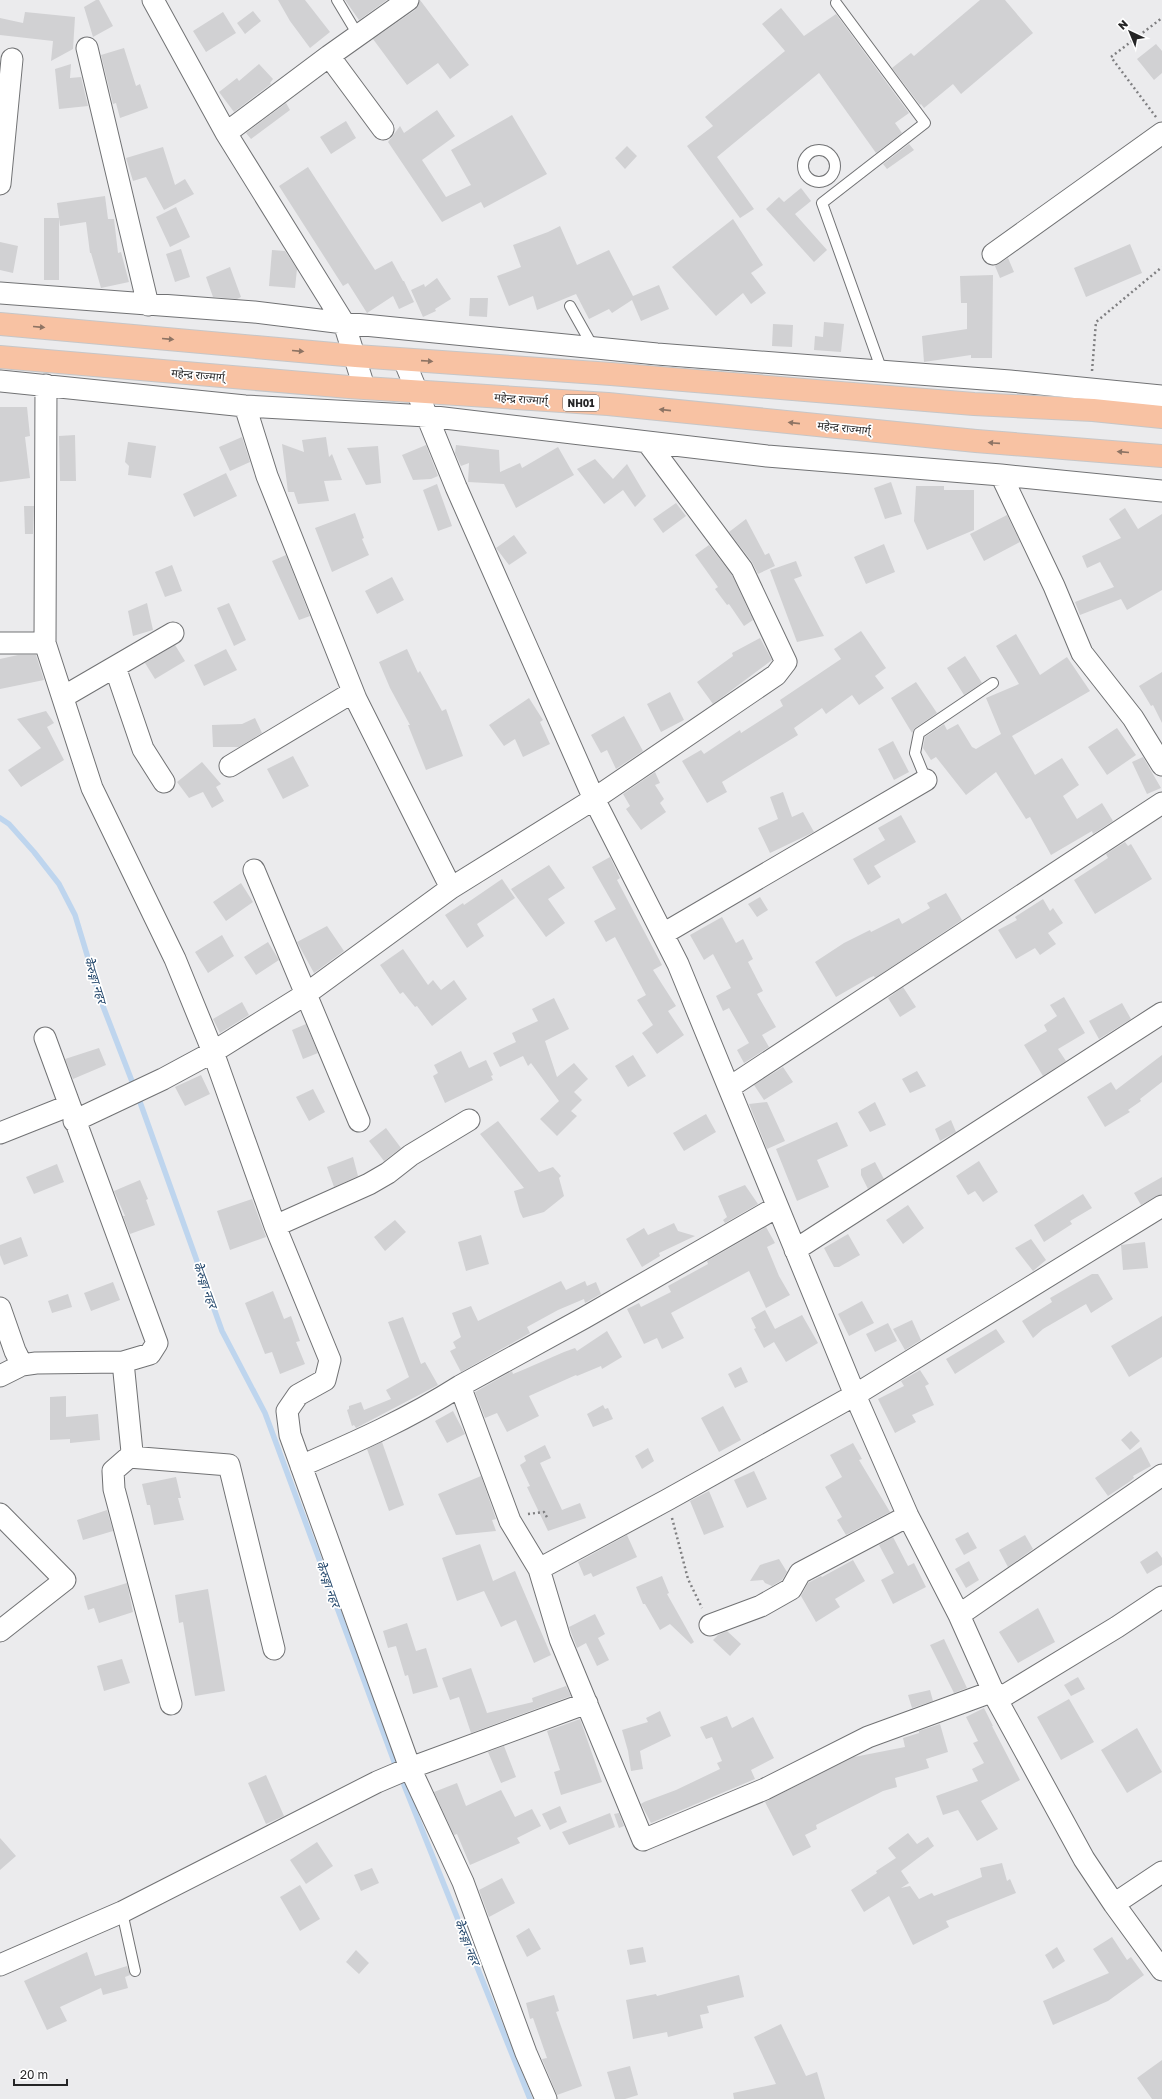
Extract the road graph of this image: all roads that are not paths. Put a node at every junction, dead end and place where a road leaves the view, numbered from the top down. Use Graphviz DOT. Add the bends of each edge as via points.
graph roads {
  1 [pos="153,0"];
  2 [pos="337,0"];
  3 [pos="408,0"];
  4 [pos="836,3"];
  5 [pos="358,35"];
  6 [pos="87,48"];
  7 [pos="329,56"];
  8 [pos="12,59"];
  9 [pos="1160,126"];
  10 [pos="383,129"];
  11 [pos="226,133"];
  12 [pos="829,178"];
  13 [pos="0,184"];
  14 [pos="838,190"];
  15 [pos="993,254"];
  16 [pos="0,293"];
  17 [pos="148,305"];
  18 [pos="570,306"];
  19 [pos="344,323"];
  20 [pos="0,324"];
  21 [pos="593,347"];
  22 [pos="356,356"];
  23 [pos="0,357"];
  24 [pos="404,360"];
  25 [pos="882,371"];
  26 [pos="0,381"];
  27 [pos="46,385"];
  28 [pos="364,387"];
  29 [pos="416,392"];
  30 [pos="1162,396"];
  31 [pos="245,406"];
  32 [pos="427,416"];
  33 [pos="1162,417"];
  34 [pos="648,443"];
  35 [pos="1162,456"];
  36 [pos="1001,475"];
  37 [pos="1162,491"];
  38 [pos="173,633"];
  39 [pos="0,643"];
  40 [pos="45,643"];
  41 [pos="115,667"];
  42 [pos="993,683"];
  43 [pos="353,692"];
  44 [pos="63,697"];
  45 [pos="1162,765"];
  46 [pos="230,766"];
  47 [pos="926,780"];
  48 [pos="164,782"];
  49 [pos="594,799"];
  50 [pos="1162,803"];
  51 [pos="254,870"];
  52 [pos="451,888"];
  53 [pos="663,934"];
  54 [pos="306,994"];
  55 [pos="1162,1013"];
  56 [pos="45,1038"];
  57 [pos="213,1052"];
  58 [pos="730,1087"];
  59 [pos="71,1113"];
  60 [pos="469,1120"];
  61 [pos="359,1121"];
  62 [pos="0,1133"];
  63 [pos="1162,1206"];
  64 [pos="777,1207"];
  65 [pos="275,1226"];
  66 [pos="795,1250"];
  67 [pos="0,1308"];
  68 [pos="123,1362"];
  69 [pos="22,1365"];
  70 [pos="0,1376"];
  71 [pos="460,1386"];
  72 [pos="855,1394"];
  73 [pos="129,1457"];
  74 [pos="301,1466"];
  75 [pos="1162,1475"];
  76 [pos="0,1514"];
  77 [pos="908,1516"];
  78 [pos="538,1569"];
  79 [pos="1162,1597"];
  80 [pos="959,1616"];
  81 [pos="710,1625"];
  82 [pos="0,1631"];
  83 [pos="274,1648"];
  84 [pos="995,1695"];
  85 [pos="587,1703"];
  86 [pos="171,1704"];
  87 [pos="410,1768"];
  88 [pos="1162,1872"];
  89 [pos="1114,1904"];
  90 [pos="122,1912"];
  91 [pos="0,1965"];
  92 [pos="1162,1970"];
  93 [pos="135,1971"];
  94 [pos="546,2099"];
  1 -- 11 [label="street"];
  2 -- 5 [label="lane"];
  3 -- 5 [label="street"];
  4 -- 14 [label="lane" via="925,122"];
  5 -- 7 [label="street"];
  6 -- 17 [label="street"];
  7 -- 10 [label="street"];
  7 -- 11 [label="street"];
  8 -- 13 [label="street"];
  9 -- 15 [label="street"];
  11 -- 19 [label="street"];
  12 -- 14 [label="lane"];
  14 -- 25 [label="lane" via="822,203"];
  16 -- 17 [label="street"];
  17 -- 19 [label="street" via="254,312"];
  18 -- 21 [label="lane"];
  19 -- 21 [label="street"];
  19 -- 22 [label="street"];
  20 -- 22 [label="highway, one-way"];
  21 -- 25 [label="street"];
  22 -- 24 [label="highway"];
  22 -- 28 [label="street"];
  23 -- 28 [label="highway, महेन्द्र राज्मार्ग् / NH01"];
  24 -- 29 [label="street"];
  24 -- 33 [label="highway, one-way"];
  25 -- 30 [label="street"];
  26 -- 27 [label="street"];
  27 -- 31 [label="street"];
  27 -- 40 [label="street"];
  28 -- 29 [label="highway, महेन्द्र राज्मार्ग् / NH01"];
  29 -- 32 [label="street"];
  35 -- 29 [label="highway, महेन्द्र राज्मार्ग् / NH01, one-way" via="976,441 608,404"];
  31 -- 32 [label="street"];
  31 -- 43 [label="street" via="267,476"];
  32 -- 34 [label="street"];
  32 -- 49 [label="street"];
  34 -- 36 [label="street" via="767,456"];
  34 -- 49 [label="street" via="742,569 786,662 776,675"];
  36 -- 37 [label="street"];
  36 -- 45 [label="street" via="1054,586 1082,653 1133,718"];
  38 -- 41 [label="street"];
  39 -- 40 [label="street"];
  40 -- 44 [label="street"];
  41 -- 44 [label="street"];
  41 -- 48 [label="street" via="143,749"];
  42 -- 47 [label="lane" via="919,733 914,753"];
  43 -- 46 [label="street"];
  43 -- 52 [label="street"];
  44 -- 57 [label="street" via="92,788 174,958"];
  47 -- 53 [label="street"];
  49 -- 52 [label="street"];
  49 -- 53 [label="street"];
  50 -- 58 [label="street"];
  51 -- 54 [label="street"];
  52 -- 54 [label="street"];
  53 -- 58 [label="street"];
  54 -- 57 [label="street"];
  54 -- 61 [label="street"];
  55 -- 66 [label="street"];
  56 -- 59 [label="street"];
  57 -- 59 [label="street" via="128,1095"];
  57 -- 65 [label="street"];
  58 -- 64 [label="street"];
  59 -- 62 [label="street"];
  59 -- 68 [label="street" via="157,1343 150,1354"];
  60 -- 65 [label="street" via="369,1184"];
  63 -- 72 [label="street"];
  64 -- 66 [label="street"];
  64 -- 71 [label="street"];
  65 -- 74 [label="street" via="330,1360 325,1380 298,1395 287,1411 290,1435"];
  66 -- 72 [label="street"];
  67 -- 69 [label="street"];
  68 -- 69 [label="street"];
  68 -- 73 [label="street" via="132,1452"];
  69 -- 70 [label="street"];
  71 -- 74 [label="street" via="379,1432"];
  71 -- 78 [label="street" via="510,1521"];
  72 -- 77 [label="street"];
  72 -- 78 [label="street"];
  73 -- 83 [label="street" via="229,1465"];
  73 -- 86 [label="street" via="113,1471 114,1489"];
  74 -- 87 [label="street"];
  75 -- 80 [label="street"];
  76 -- 82 [label="street" via="65,1580"];
  77 -- 80 [label="street"];
  77 -- 81 [label="street" via="800,1573 791,1589 761,1606"];
  78 -- 85 [label="street" via="560,1639"];
  79 -- 84 [label="street" via="1117,1627"];
  80 -- 84 [label="street"];
  84 -- 85 [label="street" via="868,1737 765,1789 643,1840"];
  84 -- 89 [label="street" via="1084,1859"];
  85 -- 87 [label="street"];
  87 -- 90 [label="street" via="377,1782"];
  87 -- 94 [label="street" via="463,1882 526,2053"];
  88 -- 89 [label="street"];
  89 -- 92 [label="street"];
  90 -- 91 [label="street"];
  90 -- 93 [label="lane"];
}
